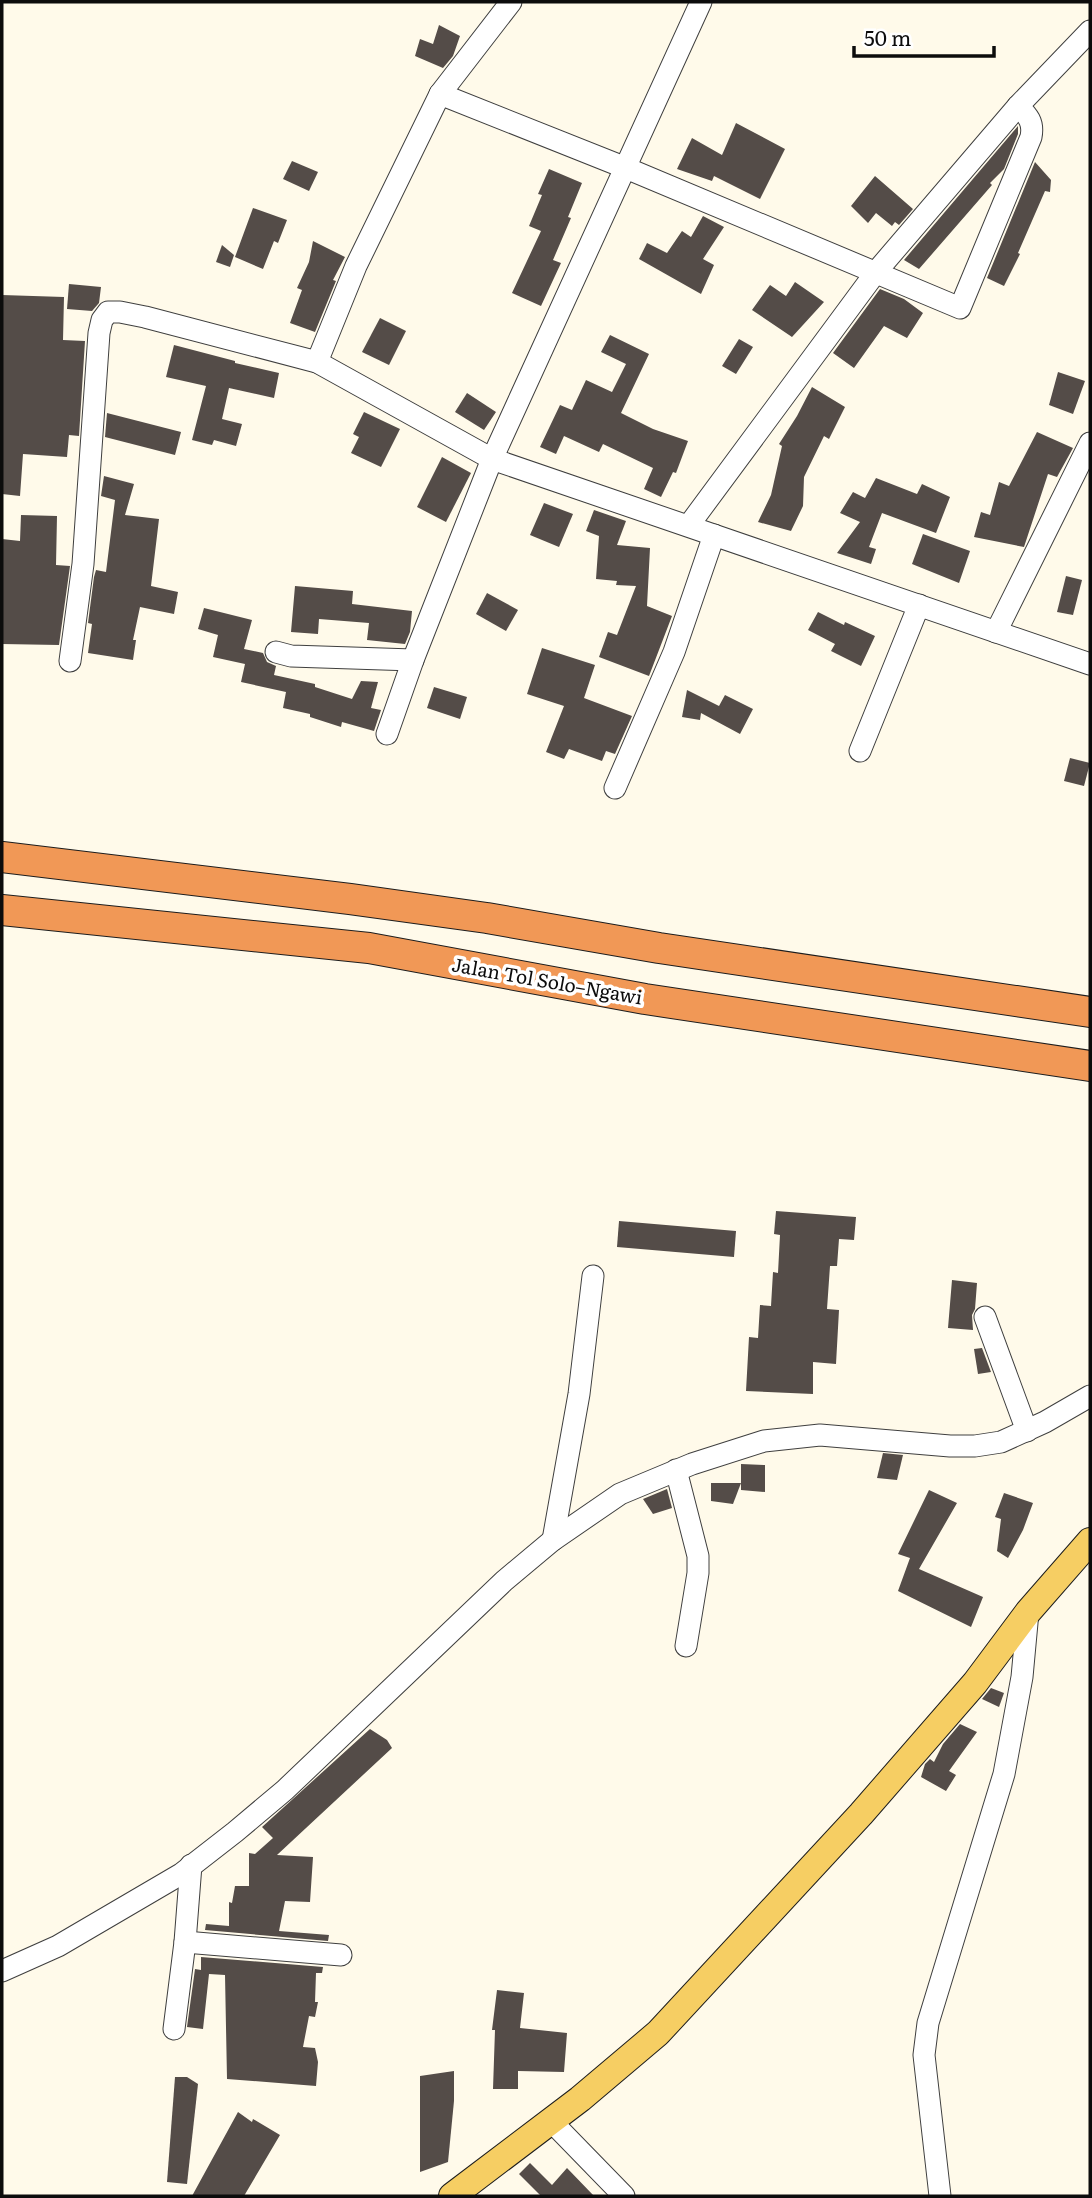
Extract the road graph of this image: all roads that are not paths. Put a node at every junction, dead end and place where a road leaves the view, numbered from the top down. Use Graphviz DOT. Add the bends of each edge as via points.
graph roads {
  1 [pos="511,2"];
  2 [pos="701,2"];
  3 [pos="1090,31"];
  4 [pos="440,94"];
  5 [pos="1018,106"];
  6 [pos="626,168"];
  7 [pos="876,272"];
  8 [pos="317,362"];
  9 [pos="1090,443"];
  10 [pos="492,459"];
  11 [pos="689,525"];
  12 [pos="714,534"];
  13 [pos="919,605"];
  14 [pos="996,632"];
  15 [pos="276,652"];
  16 [pos="413,660"];
  17 [pos="70,661"];
  18 [pos="1090,664"];
  19 [pos="387,734"];
  20 [pos="860,751"];
  21 [pos="615,788"];
  22 [pos="2,857"];
  23 [pos="2,910"];
  24 [pos="1090,1013"];
  25 [pos="1090,1066"];
  26 [pos="593,1276"];
  27 [pos="985,1317"];
  28 [pos="1090,1396"];
  29 [pos="1027,1431"];
  30 [pos="676,1470"];
  31 [pos="553,1540"];
  32 [pos="1090,1541"];
  33 [pos="1028,1612"];
  34 [pos="686,1646"];
  35 [pos="191,1865"];
  36 [pos="185,1942"];
  37 [pos="341,1955"];
  38 [pos="2,1971"];
  39 [pos="174,2029"];
  40 [pos="551,2120"];
  41 [pos="452,2196"];
  42 [pos="624,2196"];
  43 [pos="940,2196"];
  1 -- 4 [label="street"];
  2 -- 6 [label="street"];
  3 -- 5 [label="street"];
  4 -- 6 [label="street"];
  4 -- 8 [label="street" via="356,266"];
  5 -- 7 [label="street"];
  5 -- 7 [label="street" via="1032,123 1031,137 960,308"];
  6 -- 7 [label="street"];
  6 -- 10 [label="street"];
  7 -- 11 [label="street"];
  8 -- 10 [label="street"];
  8 -- 17 [label="street" via="145,317 108,312 102,320 96,374 83,564"];
  9 -- 14 [label="street"];
  10 -- 11 [label="street"];
  10 -- 16 [label="street"];
  11 -- 12 [label="street"];
  12 -- 13 [label="street"];
  12 -- 21 [label="street" via="674,652"];
  13 -- 14 [label="street"];
  13 -- 20 [label="street"];
  14 -- 18 [label="street"];
  15 -- 16 [label="street"];
  16 -- 19 [label="street"];
  22 -- 24 [label="highway" via="487,918"];
  23 -- 25 [label="highway, Jalan Tol Solo–Ngawi" via="369,948 645,999"];
  26 -- 31 [label="street" via="579,1394"];
  27 -- 29 [label="street"];
  28 -- 29 [label="street"];
  29 -- 30 [label="street" via="1002,1442 975,1446 820,1435 764,1441"];
  30 -- 31 [label="street" via="620,1494"];
  30 -- 34 [label="street" via="698,1556"];
  31 -- 35 [label="street" via="285,1790"];
  32 -- 33 [label="main road"];
  33 -- 40 [label="main road" via="975,1683 886,1785 658,2033"];
  33 -- 43 [label="street" via="1022,1677 1004,1774 928,2023 924,2055"];
  35 -- 36 [label="street"];
  35 -- 38 [label="street" via="58,1946"];
  36 -- 37 [label="street"];
  36 -- 39 [label="street"];
  40 -- 41 [label="main road"];
  40 -- 42 [label="street"];
}
